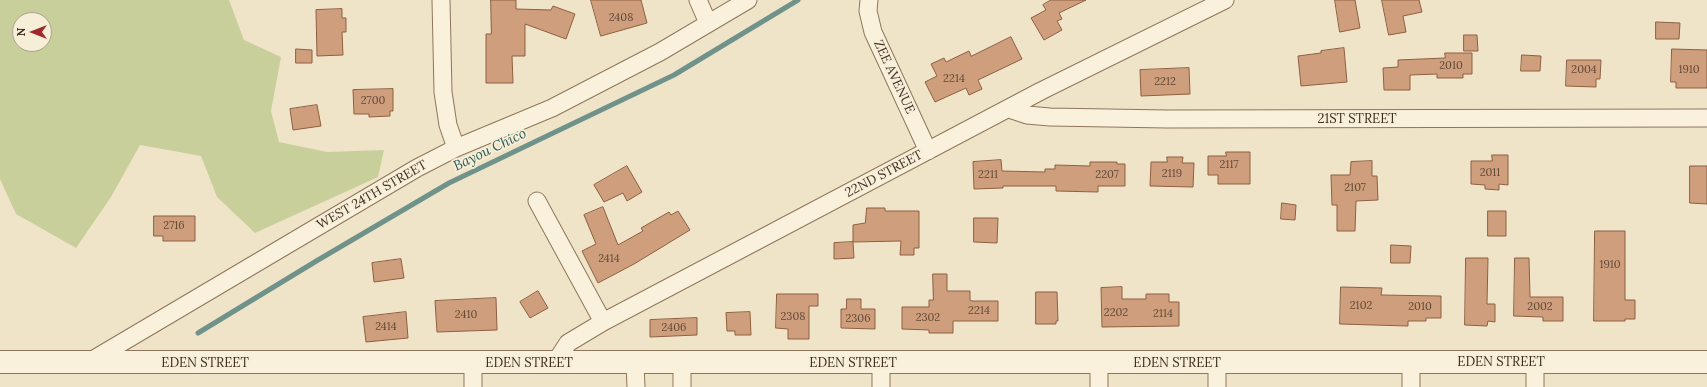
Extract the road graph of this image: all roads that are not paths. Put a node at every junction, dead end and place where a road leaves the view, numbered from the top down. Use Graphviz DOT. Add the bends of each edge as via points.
graph roads {
  1 [pos="442,0"];
  2 [pos="698,0"];
  3 [pos="748,0"];
  4 [pos="869,0"];
  5 [pos="1225,0"];
  6 [pos="708,24"];
  7 [pos="1008,109"];
  8 [pos="1707,118"];
  9 [pos="456,148"];
  10 [pos="928,151"];
  11 [pos="537,201"];
  12 [pos="603,322"];
  13 [pos="0,362"];
  14 [pos="89,362"];
  15 [pos="1411,362"];
  16 [pos="1535,362"];
  17 [pos="1707,362"];
  18 [pos="473,363"];
  19 [pos="555,363"];
  20 [pos="635,363"];
  21 [pos="682,363"];
  22 [pos="881,363"];
  23 [pos="1098,363"];
  24 [pos="1217,363"];
  25 [pos="473,387"];
  26 [pos="636,387"];
  27 [pos="682,387"];
  28 [pos="881,387"];
  29 [pos="1099,387"];
  30 [pos="1217,387"];
  31 [pos="1411,387"];
  32 [pos="1535,387"];
  1 -- 9 [label="street" via="443,92 448,125"];
  2 -- 6 [label="street"];
  3 -- 6 [label="street, WEST 24TH STREET"];
  4 -- 10 [label="street, ZEE AVENUE" via="868,11 873,32"];
  5 -- 7 [label="street, 22ND STREET"];
  6 -- 9 [label="street, WEST 24TH STREET" via="552,108"];
  7 -- 8 [label="street, 21ST STREET" via="1027,115 1050,117"];
  7 -- 10 [label="street, 22ND STREET"];
  9 -- 14 [label="street, WEST 24TH STREET"];
  10 -- 12 [label="street, 22ND STREET"];
  11 -- 12 [label="street"];
  12 -- 19 [label="street, 22ND STREET" via="568,344"];
  13 -- 14 [label="street, EDEN STREET"];
  14 -- 18 [label="street, EDEN STREET"];
  15 -- 16 [label="street, EDEN STREET"];
  15 -- 24 [label="street, EDEN STREET"];
  15 -- 31 [label="street"];
  16 -- 17 [label="street, EDEN STREET"];
  16 -- 32 [label="street"];
  18 -- 19 [label="street, EDEN STREET"];
  18 -- 25 [label="street"];
  19 -- 20 [label="street, EDEN STREET"];
  20 -- 21 [label="street, EDEN STREET"];
  20 -- 26 [label="street"];
  21 -- 22 [label="street, EDEN STREET"];
  21 -- 27 [label="street"];
  22 -- 23 [label="street, EDEN STREET"];
  22 -- 28 [label="street"];
  23 -- 24 [label="street, EDEN STREET"];
  23 -- 29 [label="street"];
  24 -- 30 [label="street"];
}
